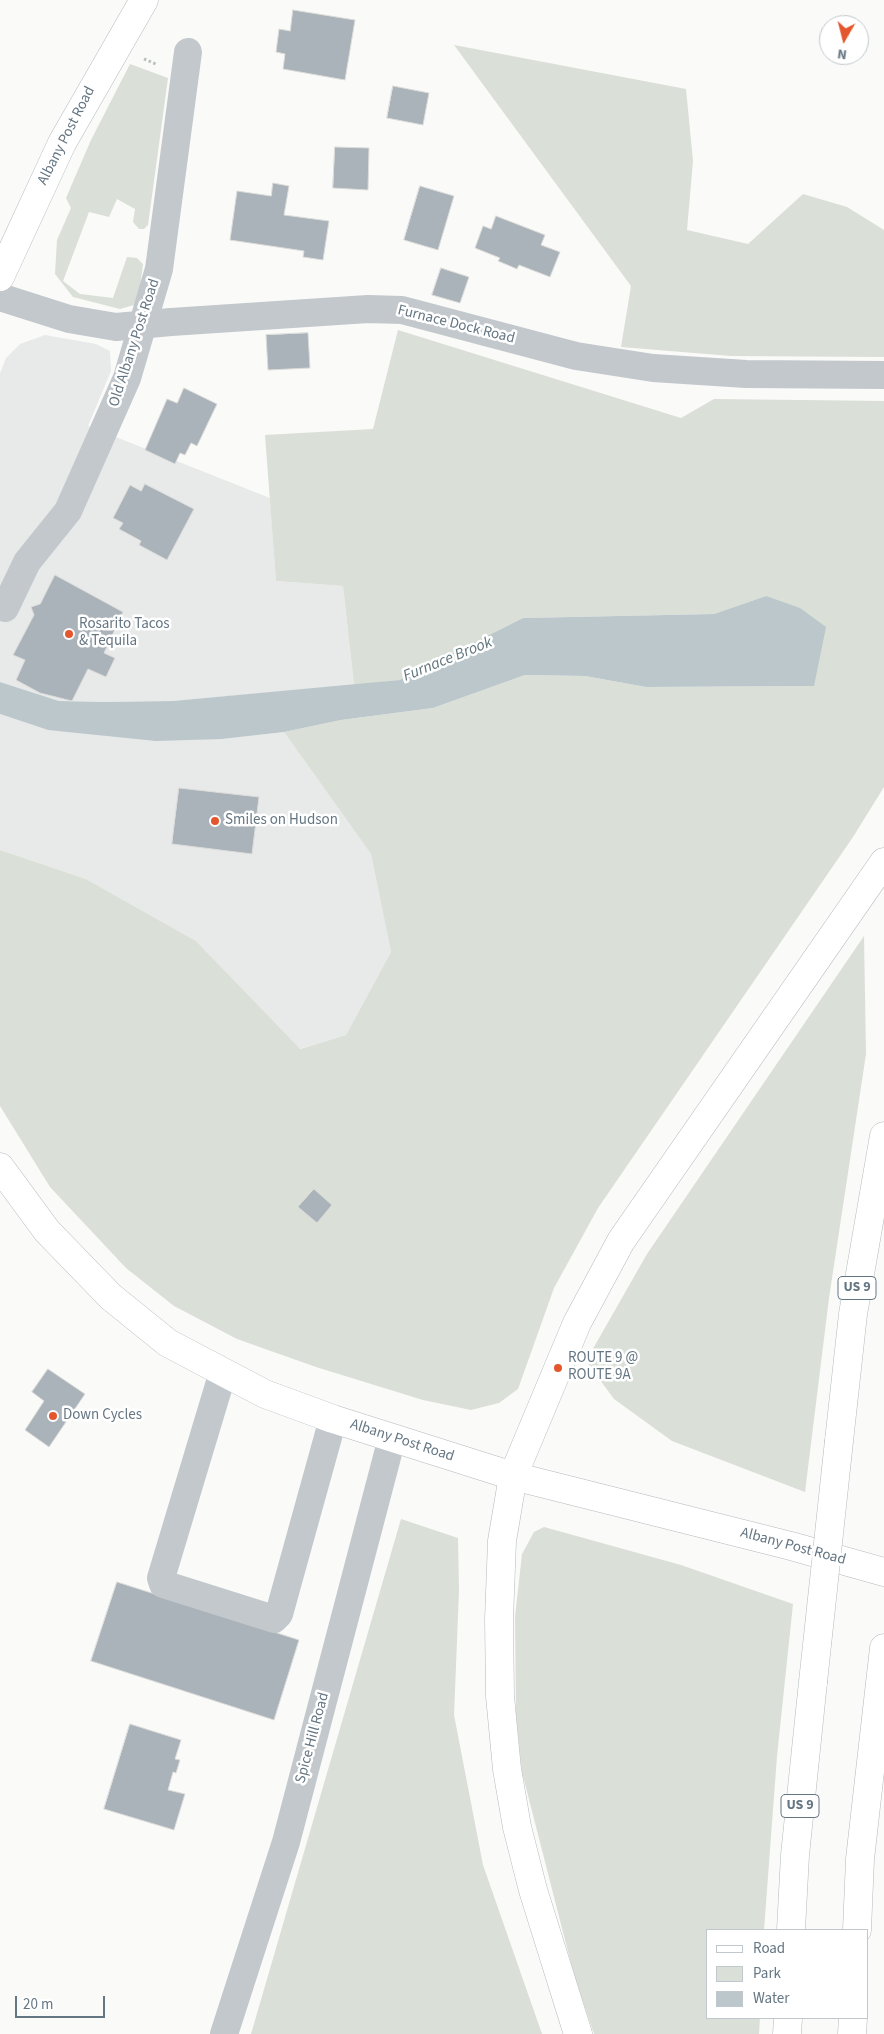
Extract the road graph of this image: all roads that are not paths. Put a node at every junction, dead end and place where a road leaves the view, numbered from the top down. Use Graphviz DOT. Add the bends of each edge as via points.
graph roads {
  1 [pos="144,0"];
  2 [pos="187,62"];
  3 [pos="0,277"];
  4 [pos="0,297"];
  5 [pos="143,325"];
  6 [pos="884,375"];
  7 [pos="4,608"];
  8 [pos="884,862"];
  9 [pos="884,1136"];
  10 [pos="2,1175"];
  11 [pos="223,1372"];
  12 [pos="333,1419"];
  13 [pos="392,1438"];
  14 [pos="513,1476"];
  15 [pos="884,1572"];
  16 [pos="884,1648"];
  17 [pos="791,1929"];
  18 [pos="857,1929"];
  19 [pos="788,2019"];
  20 [pos="853,2019"];
  21 [pos="224,2034"];
  22 [pos="578,2034"];
  23 [pos="787,2034"];
  24 [pos="852,2034"];
  1 -- 3 [label="main road, Albany Post Road" via="62,143"];
  2 -- 5 [label="street, Old Albany Post Road" via="162,249"];
  4 -- 5 [label="street, Furnace Dock Road" via="88,324 116,328"];
  5 -- 6 [label="street, Furnace Dock Road" via="385,308 422,314 576,356 653,368 746,374"];
  5 -- 7 [label="street, Old Albany Post Road" via="119,400 68,511 27,562"];
  8 -- 14 [label="main road" via="621,1240 577,1323"];
  9 -- 17 [label="main road, US 9, bridge" via="853,1314 795,1855"];
  10 -- 11 [label="main road, Albany Post Road" via="47,1231 111,1297 168,1343"];
  11 -- 12 [label="main road, Albany Post Road" via="265,1394"];
  11 -- 12 [label="street" via="161,1578 163,1584 274,1619 279,1614"];
  12 -- 13 [label="main road, Albany Post Road"];
  13 -- 14 [label="main road, Albany Post Road"];
  13 -- 21 [label="street, Spice Hill Road" via="286,1842"];
  14 -- 15 [label="main road, Albany Post Road"];
  14 -- 22 [label="main road" via="502,1541 499,1619 500,1696 507,1769 532,1890"];
  16 -- 18 [label="main road" via="860,1859"];
  19 -- 23 [label="main road"];
  20 -- 24 [label="main road"];
}
